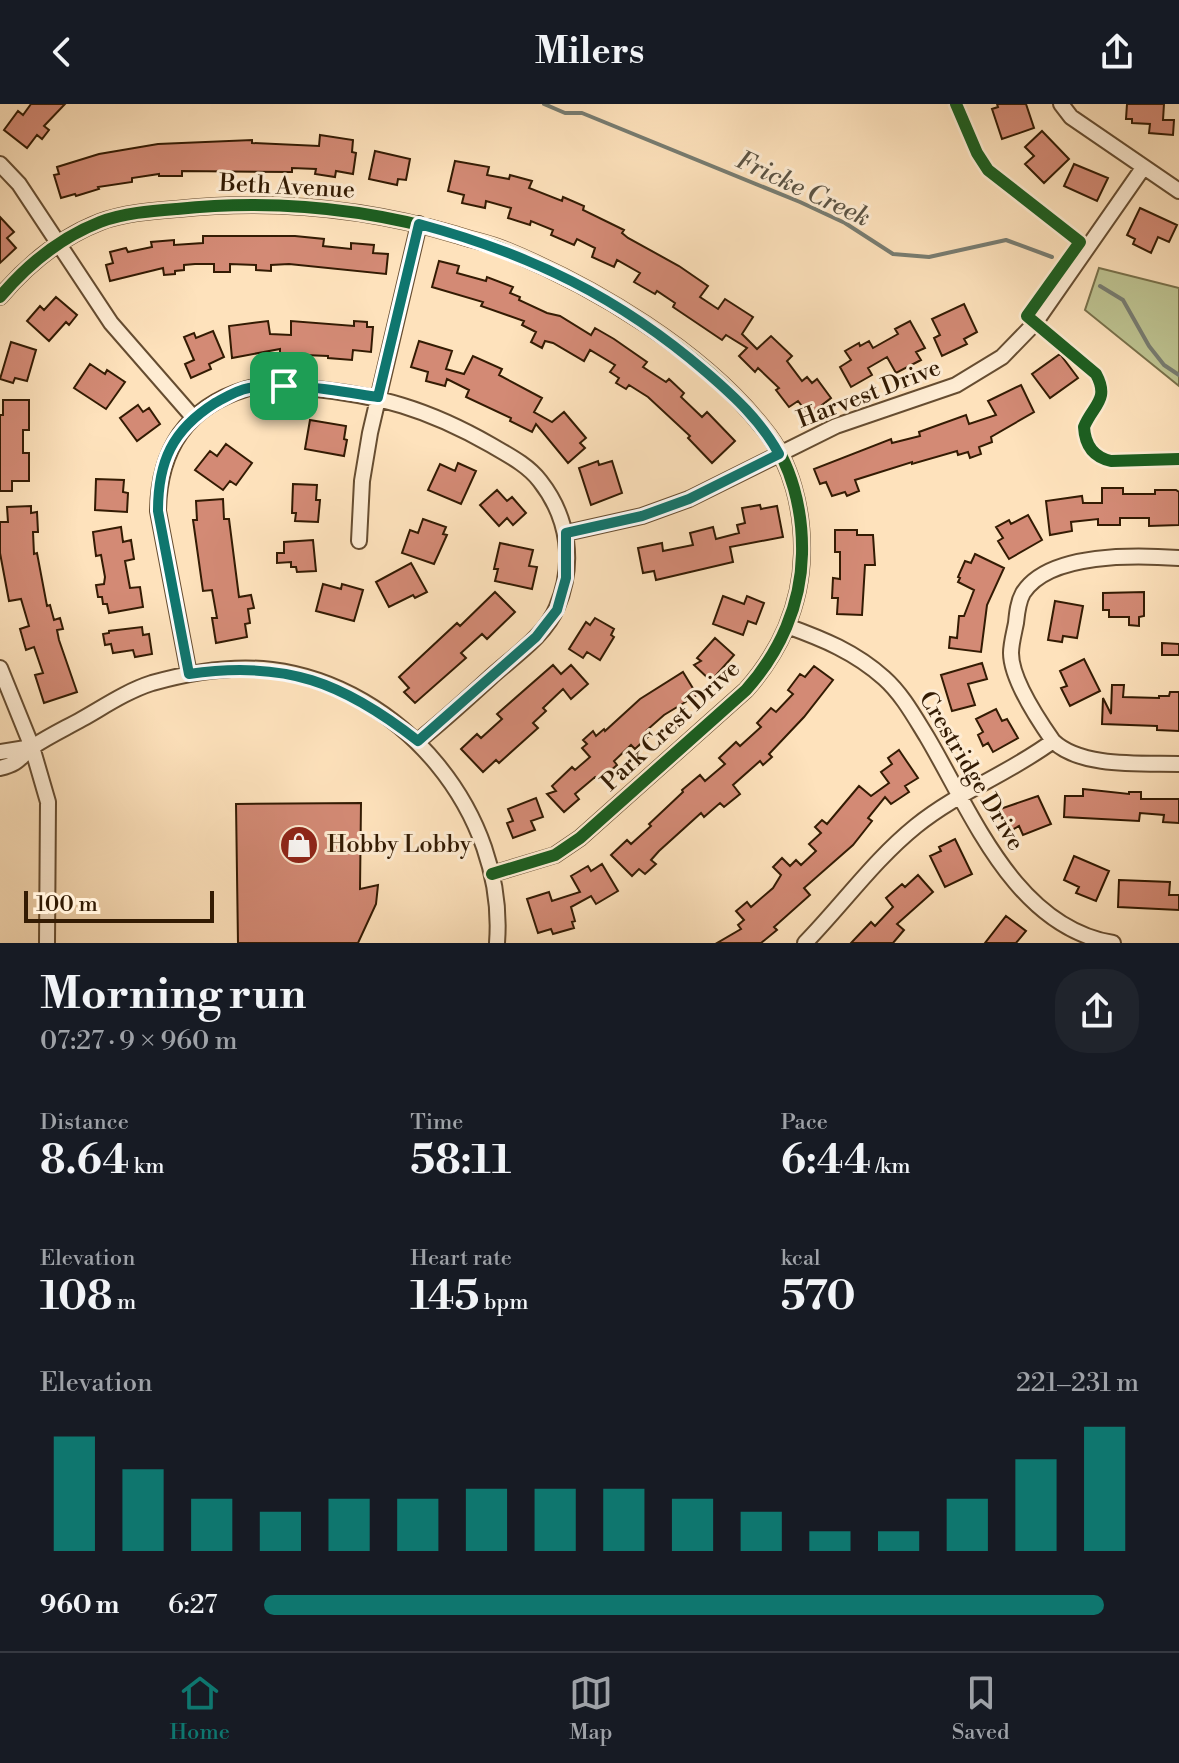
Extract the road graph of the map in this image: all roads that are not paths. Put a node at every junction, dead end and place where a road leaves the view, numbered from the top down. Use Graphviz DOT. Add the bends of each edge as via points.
graph roads {
  1 [pos="1061,104"];
  2 [pos="0,164"];
  3 [pos="1143,168"];
  4 [pos="1179,191"];
  5 [pos="419,224"];
  6 [pos="58,244"];
  7 [pos="0,297"];
  8 [pos="378,397"];
  9 [pos="193,417"];
  10 [pos="779,454"];
  11 [pos="566,533"];
  12 [pos="359,541"];
  13 [pos="1179,558"];
  14 [pos="787,626"];
  15 [pos="0,668"];
  16 [pos="189,674"];
  17 [pos="418,741"];
  18 [pos="1053,741"];
  19 [pos="32,747"];
  20 [pos="0,752"];
  21 [pos="1179,764"];
  22 [pos="0,768"];
  23 [pos="962,796"];
  24 [pos="492,874"];
  25 [pos="1067,928"];
  26 [pos="47,943"];
  27 [pos="497,943"];
  28 [pos="805,943"];
  29 [pos="1059,943"];
  30 [pos="1113,943"];
  1 -- 3 [label="street" via="1071,117"];
  2 -- 6 [label="street"];
  3 -- 4 [label="street"];
  3 -- 10 [label="street, Harvest Drive" via="1035,323 1002,357 956,385 836,426"];
  5 -- 6 [label="street, Beth Avenue" via="309,206 220,204 101,222"];
  5 -- 8 [label="street"];
  5 -- 10 [label="street, Beth Avenue" via="501,248 592,290 669,340 733,395"];
  6 -- 7 [label="street, Beth Avenue" via="22,270"];
  6 -- 9 [label="street" via="111,323"];
  8 -- 9 [label="street" via="250,387"];
  8 -- 11 [label="street" via="466,430 513,458 539,479"];
  8 -- 12 [label="street" via="362,481"];
  9 -- 16 [label="street" via="163,465 158,487"];
  10 -- 11 [label="street, Harvest Drive" via="689,499"];
  10 -- 14 [label="street, Park Crest Drive" via="800,511 802,541 795,606"];
  11 -- 17 [label="street" via="566,578 557,610 536,637"];
  13 -- 18 [label="street" via="1089,559 1051,571 1023,593 1010,654 1021,687"];
  14 -- 23 [label="street, Crestridge Drive" via="845,648 884,678 907,705"];
  14 -- 24 [label="street, Park Crest Drive" via="769,662 746,690 580,838 555,855"];
  15 -- 19 [label="street"];
  16 -- 17 [label="street" via="227,668 273,670 320,682 374,708"];
  16 -- 19 [label="street" via="148,684"];
  17 -- 24 [label="street" via="477,828"];
  18 -- 21 [label="street" via="1087,759"];
  18 -- 23 [label="street"];
  19 -- 20 [label="street"];
  19 -- 22 [label="street" via="16,764"];
  19 -- 26 [label="street" via="48,802"];
  23 -- 25 [label="street, Crestridge Drive" via="1021,889"];
  23 -- 28 [label="street" via="884,853"];
  24 -- 27 [label="street"];
  25 -- 29 [label="street"];
  25 -- 30 [label="street, Crestridge Drive"];
}
